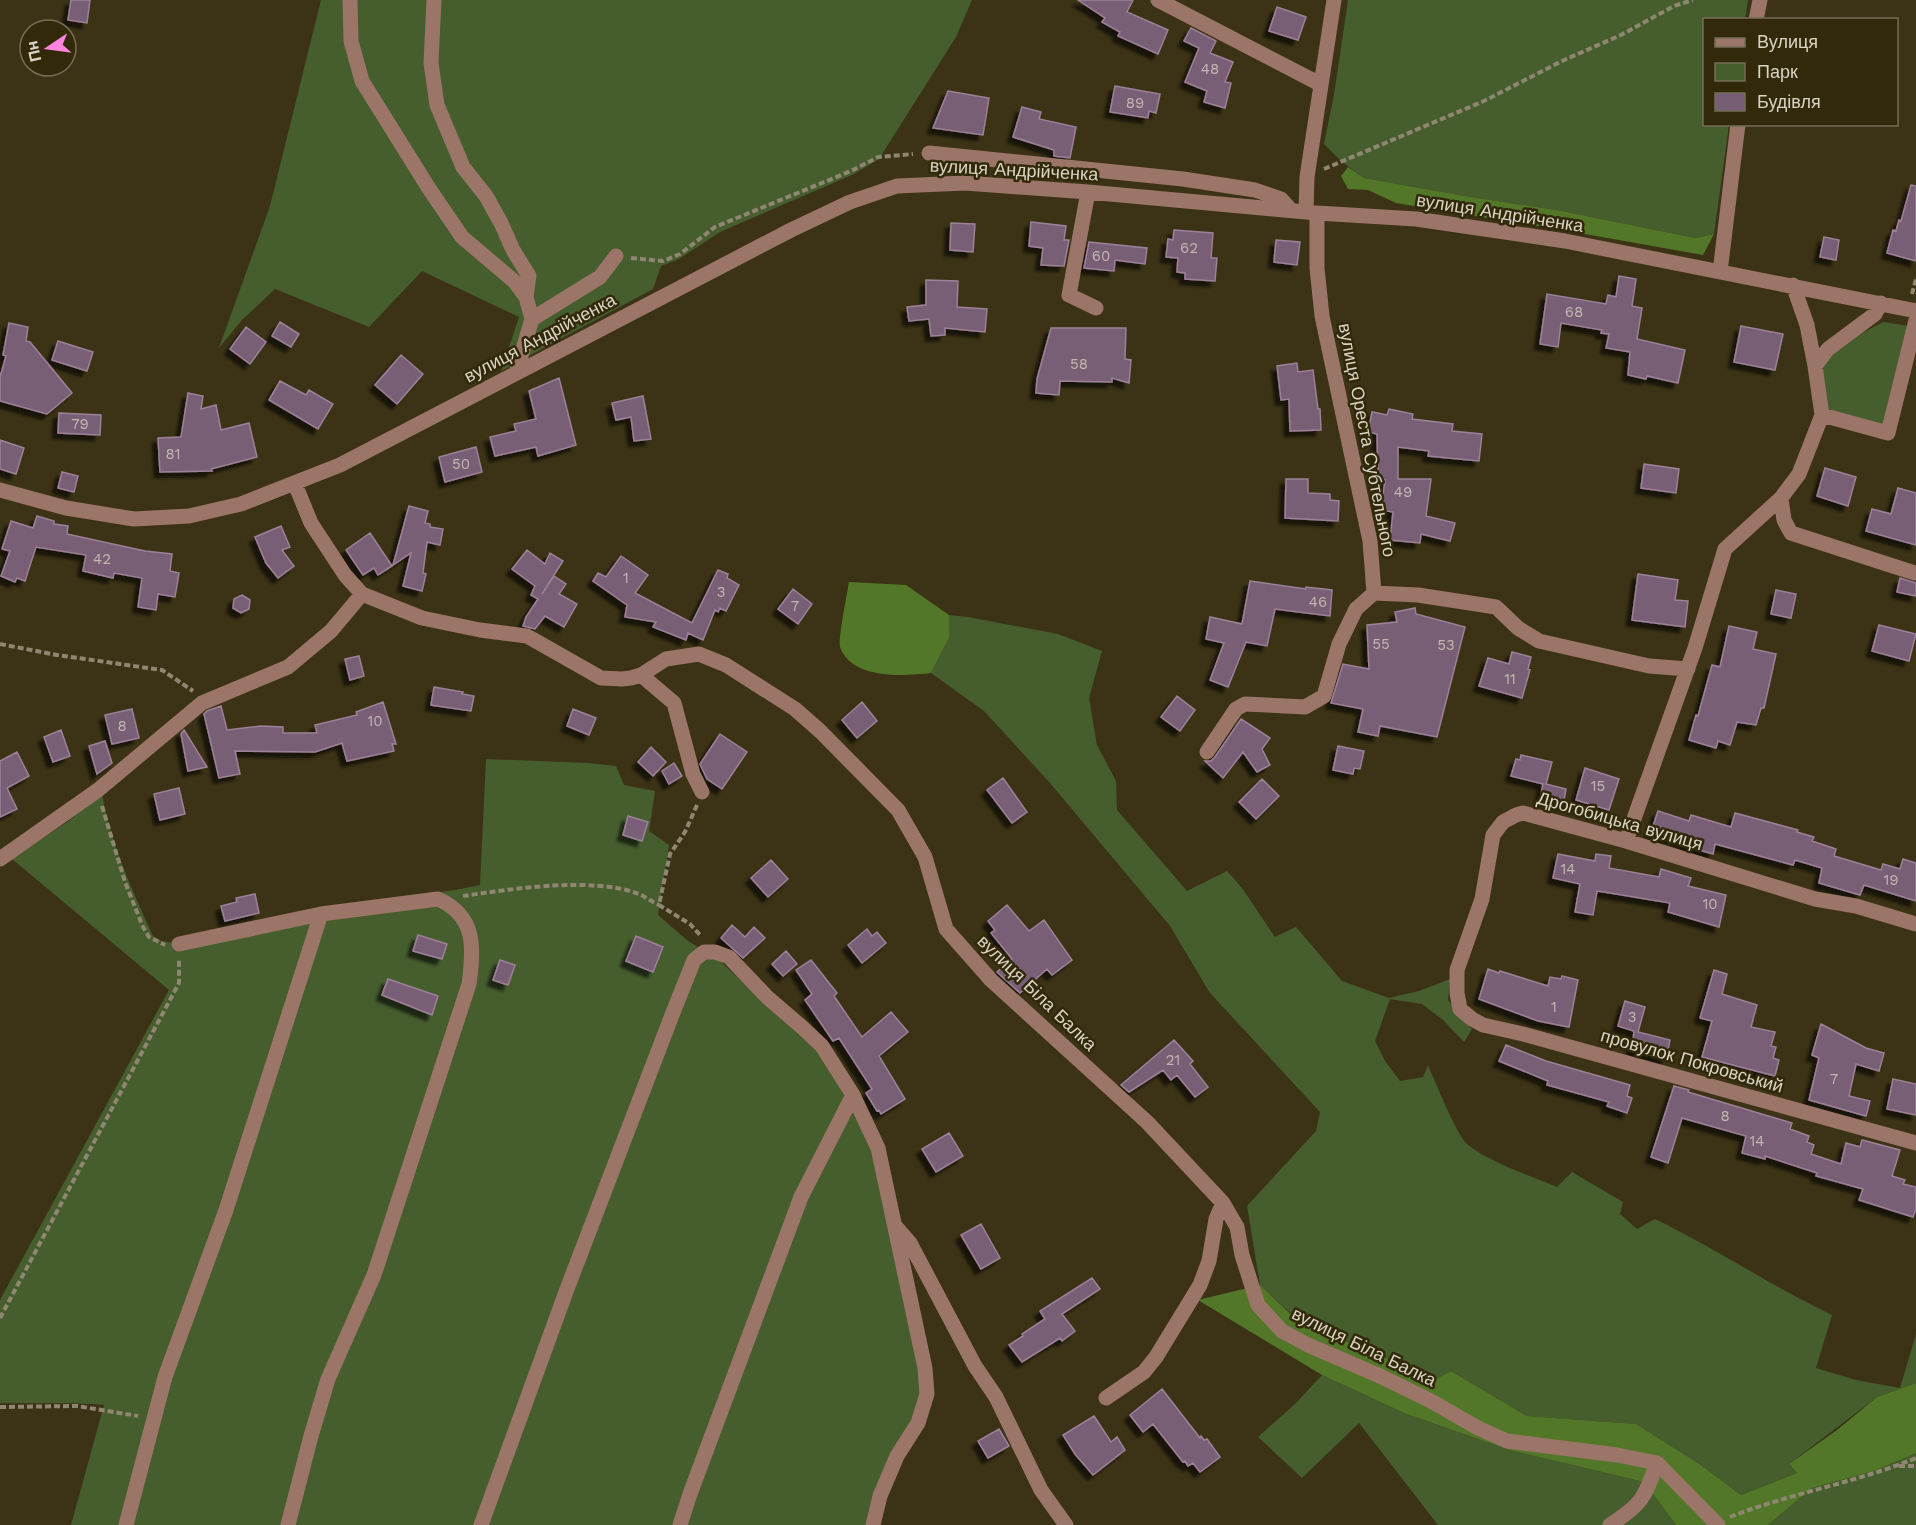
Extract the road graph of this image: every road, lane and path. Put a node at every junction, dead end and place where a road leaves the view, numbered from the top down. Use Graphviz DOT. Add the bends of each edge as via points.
graph roads {
  1 [pos="350,0"];
  2 [pos="434,0"];
  3 [pos="1158,0"];
  4 [pos="1334,0"];
  5 [pos="1693,0"];
  6 [pos="1760,0"];
  7 [pos="1756,18"];
  8 [pos="1320,84"];
  9 [pos="1738,126"];
  10 [pos="929,153"];
  11 [pos="1307,177"];
  12 [pos="1088,192"];
  13 [pos="1305,212"];
  14 [pos="616,256"];
  15 [pos="1720,273"];
  16 [pos="1916,279"];
  17 [pos="1793,285"];
  18 [pos="526,297"];
  19 [pos="1881,303"];
  20 [pos="1913,304"];
  21 [pos="1096,308"];
  22 [pos="532,319"];
  23 [pos="1916,320"];
  24 [pos="1815,366"];
  25 [pos="516,372"];
  26 [pos="1822,415"];
  27 [pos="295,484"];
  28 [pos="0,490"];
  29 [pos="1781,498"];
  30 [pos="1915,573"];
  31 [pos="1374,593"];
  32 [pos="362,594"];
  33 [pos="0,644"];
  34 [pos="1688,669"];
  35 [pos="641,675"];
  36 [pos="202,703"];
  37 [pos="1207,753"];
  38 [pos="98,790"];
  39 [pos="702,792"];
  40 [pos="1626,841"];
  41 [pos="0,859"];
  42 [pos="438,899"];
  43 [pos="659,905"];
  44 [pos="321,914"];
  45 [pos="1916,924"];
  46 [pos="179,945"];
  47 [pos="715,952"];
  48 [pos="1460,1009"];
  49 [pos="854,1095"];
  50 [pos="1916,1143"];
  51 [pos="1222,1203"];
  52 [pos="896,1227"];
  53 [pos="0,1318"];
  54 [pos="1106,1398"];
  55 [pos="0,1407"];
  56 [pos="154,1419"];
  57 [pos="1916,1458"];
  58 [pos="1657,1463"];
  59 [pos="1896,1466"];
  60 [pos="1916,1466"];
  61 [pos="874,1524"];
  62 [pos="1717,1524"];
  63 [pos="126,1525"];
  64 [pos="288,1525"];
  65 [pos="481,1525"];
  66 [pos="680,1525"];
  67 [pos="1066,1525"];
  68 [pos="1610,1525"];
  1 -- 18 [label="street" via="351,41 362,81 462,237 515,282"];
  2 -- 18 [label="street" via="431,63 437,105 463,167 486,196 529,276"];
  3 -- 8 [label="street"];
  4 -- 8 [label="street, вулиця Ореста Субтельного"];
  5 -- 11 [label="path" via="1484,101"];
  6 -- 7 [label="street"];
  8 -- 11 [label="street, вулиця Ореста Субтельного"];
  9 -- 15 [label="street"];
  10 -- 13 [label="street" via="1245,188 1281,199"];
  10 -- 14 [label="path" via="878,158 715,227 680,254 663,261"];
  11 -- 13 [label="street, вулиця Ореста Субтельного"];
  12 -- 13 [label="street, вулиця Андрійченка"];
  12 -- 21 [label="street" via="1069,294"];
  12 -- 25 [label="street, вулиця Андрійченка" via="965,183 897,186 850,202 791,230"];
  13 -- 15 [label="street, вулиця Андрійченка" via="1416,219 1542,237"];
  13 -- 31 [label="street, вулиця Ореста Субтельного" via="1322,316 1371,541"];
  14 -- 22 [label="street" via="600,277"];
  15 -- 17 [label="street, вулиця Андрійченка"];
  16 -- 20 [label="path"];
  17 -- 19 [label="street, вулиця Андрійченка"];
  17 -- 24 [label="street" via="1807,325"];
  18 -- 22 [label="street"];
  19 -- 20 [label="street, вулиця Андрійченка"];
  19 -- 24 [label="street" via="1875,314 1828,349"];
  22 -- 25 [label="street"];
  23 -- 26 [label="street" via="1888,433"];
  24 -- 26 [label="street"];
  25 -- 27 [label="street, вулиця Андрійченка" via="340,465"];
  26 -- 29 [label="street" via="1799,474"];
  27 -- 28 [label="street, вулиця Андрійченка" via="241,504 189,516 134,519 66,508"];
  27 -- 32 [label="street, вулиця Біла Балка" via="310,523"];
  29 -- 30 [label="street" via="1784,519 1791,532"];
  29 -- 34 [label="street" via="1725,549"];
  31 -- 34 [label="street" via="1418,595 1496,607 1539,641 1648,666"];
  31 -- 37 [label="street" via="1356,609 1339,644 1324,696 1305,707 1245,704 1236,709"];
  32 -- 35 [label="street, вулиця Біла Балка" via="422,618 527,636 601,678"];
  32 -- 36 [label="street" via="332,631 288,667"];
  33 -- 36 [label="path" via="162,670 198,694"];
  34 -- 40 [label="street"];
  35 -- 39 [label="street" via="674,703 693,774"];
  35 -- 51 [label="street, вулиця Біла Балка" via="666,659 699,654 726,665 820,731 898,810 925,856 946,929 991,980 1147,1122"];
  36 -- 38 [label="street"];
  38 -- 41 [label="street"];
  38 -- 46 [label="path" via="124,882 143,927 149,937 164,945"];
  39 -- 43 [label="path" via="685,832 670,854"];
  40 -- 45 [label="street, Дрогобицька вулиця" via="1815,899 1856,906"];
  40 -- 48 [label="street, Дрогобицька вулиця" via="1523,813 1503,822 1493,835 1482,899 1458,970"];
  42 -- 43 [label="path" via="522,888 600,886 638,894"];
  42 -- 44 [label="street"];
  42 -- 64 [label="street" via="453,906 472,940 469,984 374,1275 328,1379"];
  43 -- 47 [label="path" via="690,924"];
  44 -- 46 [label="street"];
  44 -- 56 [label="street"];
  46 -- 53 [label="path" via="179,983"];
  47 -- 49 [label="street" via="729,957 767,998 822,1046"];
  47 -- 65 [label="street" via="704,952 694,960"];
  48 -- 50 [label="street, провулок Покровський" via="1484,1025"];
  49 -- 52 [label="street" via="878,1148"];
  49 -- 66 [label="street" via="801,1197"];
  51 -- 54 [label="street" via="1200,1285 1144,1372"];
  51 -- 58 [label="street, вулиця Біла Балка" via="1237,1227 1258,1305 1282,1331 1507,1441"];
  52 -- 61 [label="street" via="927,1394 918,1423 897,1456 880,1496"];
  52 -- 67 [label="street" via="910,1243 975,1366 996,1397 1041,1490"];
  55 -- 56 [label="path" via="77,1406"];
  56 -- 63 [label="street"];
  57 -- 59 [label="path"];
  58 -- 62 [label="street"];
  58 -- 68 [label="street" via="1636,1508"];
  59 -- 60 [label="path"];
  59 -- 62 [label="path" via="1829,1488 1768,1502"];
}
